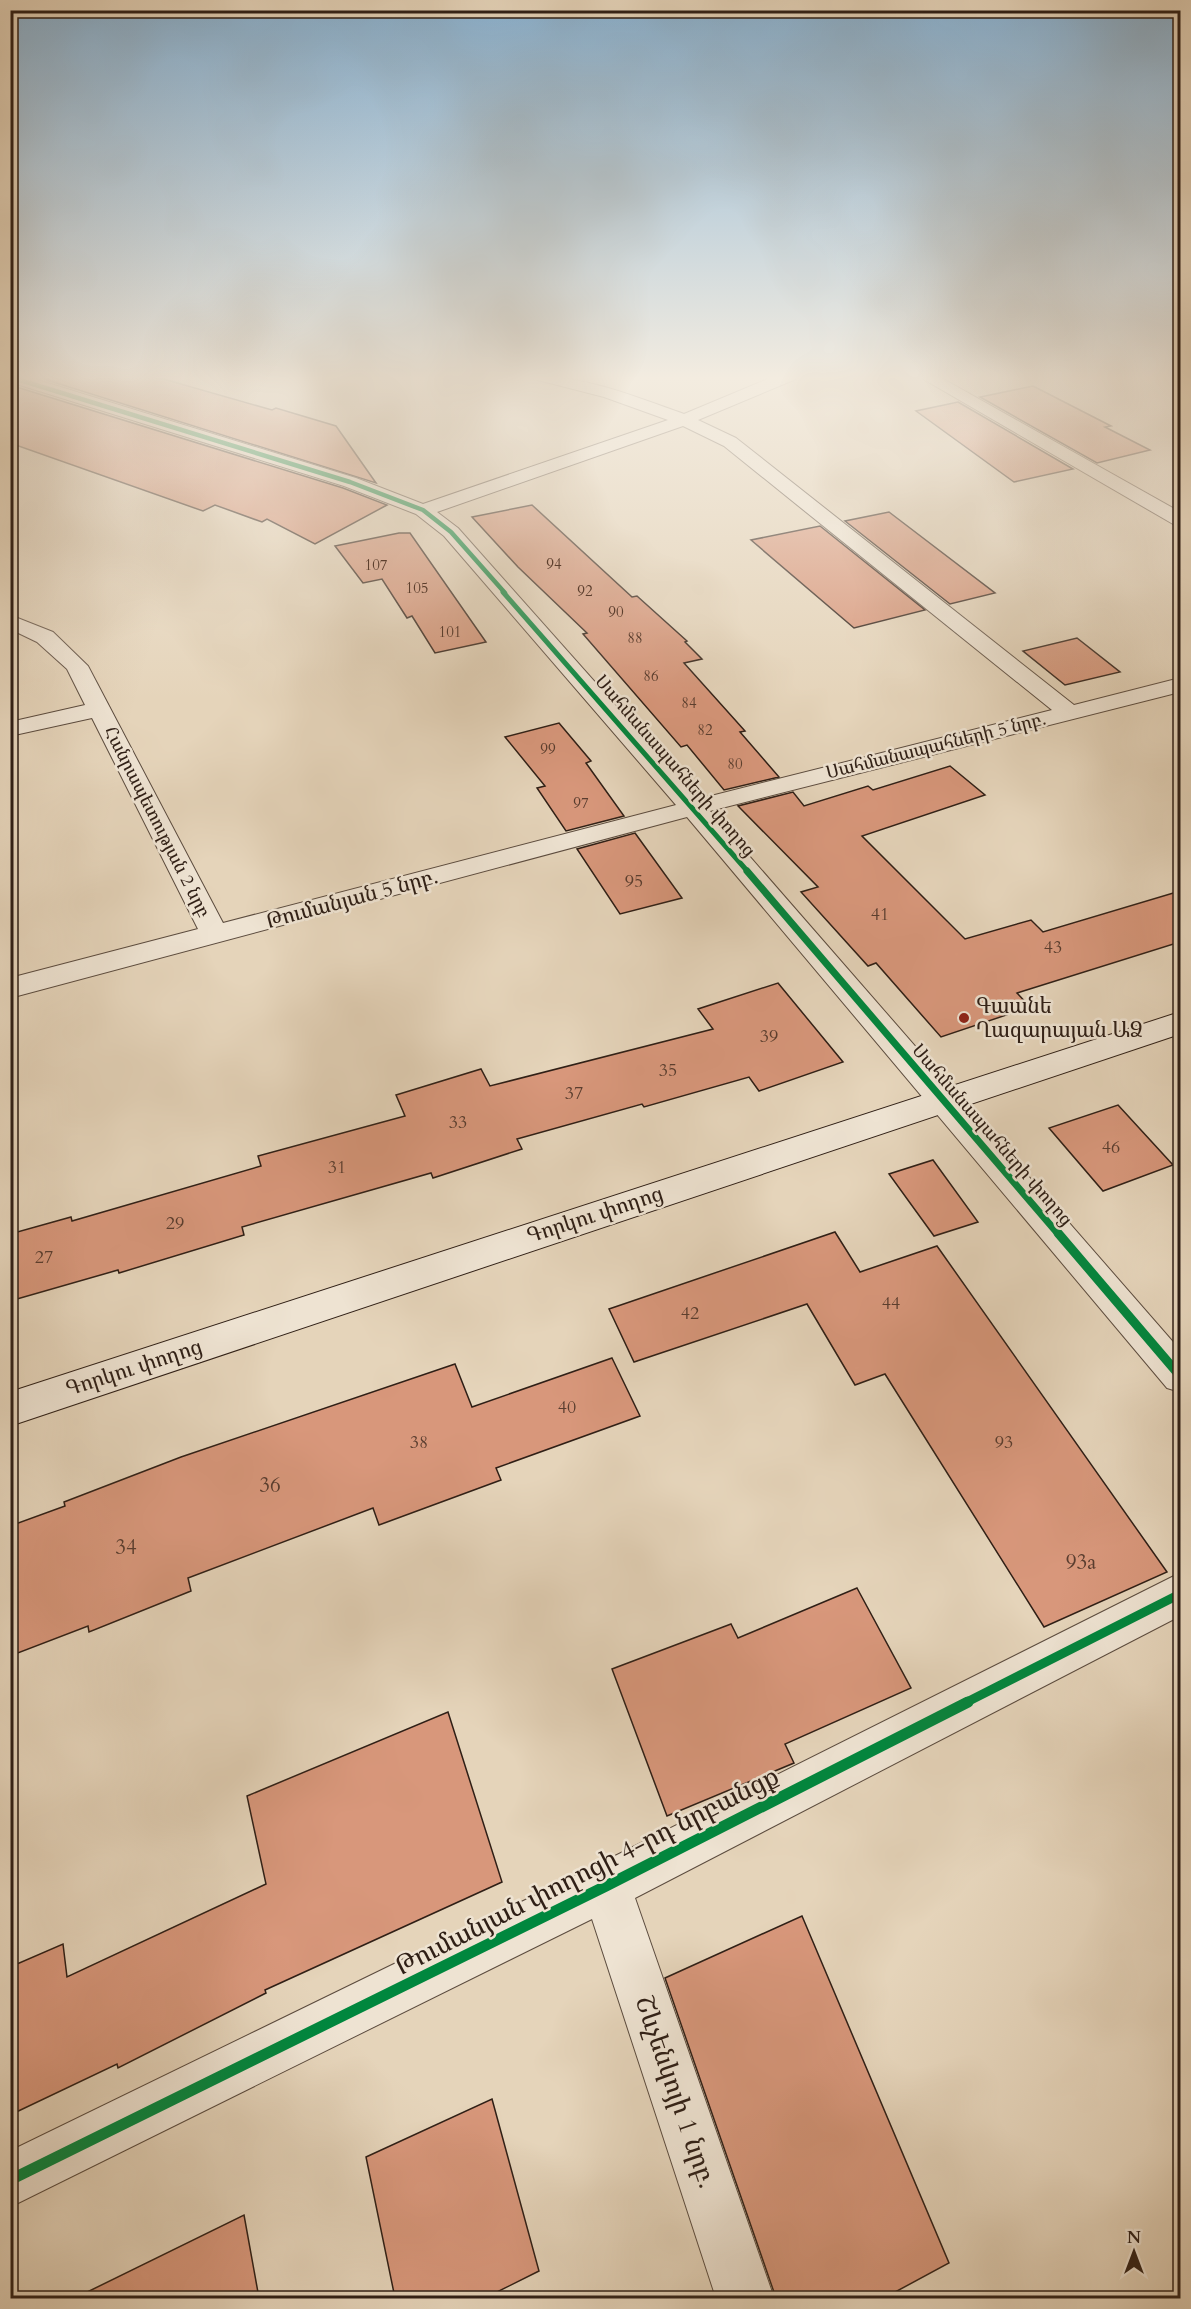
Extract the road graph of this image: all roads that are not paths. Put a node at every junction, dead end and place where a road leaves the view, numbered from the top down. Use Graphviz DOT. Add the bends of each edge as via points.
graph roads {
  1 [pos="355,484"];
  2 [pos="499,484"];
  3 [pos="782,484"];
  4 [pos="1116,484"];
  5 [pos="423,510"];
  6 [pos="1180,520"];
  7 [pos="10,621"];
  8 [pos="1180,685"];
  9 [pos="99,709"];
  10 [pos="1069,712"];
  11 [pos="10,729"];
  12 [pos="693,808"];
  13 [pos="215,935"];
  14 [pos="10,988"];
  15 [pos="1180,1023"];
  16 [pos="942,1101"];
  17 [pos="1180,1376"];
  18 [pos="10,1409"];
  19 [pos="1180,1594"];
  20 [pos="606,1886"];
  21 [pos="10,2180"];
  22 [pos="745,2298"];
  1 -- 5 [label="street, Սահմանապահների փողոց"];
  2 -- 5 [label="street"];
  3 -- 10 [label="street"];
  4 -- 6 [label="street"];
  5 -- 12 [label="street, Սահմանապահների փողոց" via="451,532"];
  7 -- 9 [label="street, Հանրապետության 2 նրբ" via="45,637 77,666"];
  8 -- 10 [label="street, Սահմանապահների 5 նրբ."];
  9 -- 11 [label="street, Հանրապետության 2 նրբ"];
  9 -- 13 [label="street, Հանրապետության 2 նրբ"];
  10 -- 12 [label="street, Սահմանապահների 5 նրբ."];
  12 -- 13 [label="street, Թումանյան 5 նրբ."];
  12 -- 16 [label="street, Սահմանապահների փողոց"];
  13 -- 14 [label="street, Թումանյան 5 նրբ."];
  15 -- 16 [label="street, Գորկու փողոց"];
  16 -- 17 [label="street, Սահմանապահների փողոց"];
  16 -- 18 [label="street, Գորկու փողոց"];
  19 -- 20 [label="street, Թումանյան փողոցի 4-րդ նրբանցք"];
  20 -- 21 [label="street, Թումանյան փողոցի 4-րդ նրբանցք"];
  20 -- 22 [label="street, Շևչենկոյի 1 նրբ."];
}
